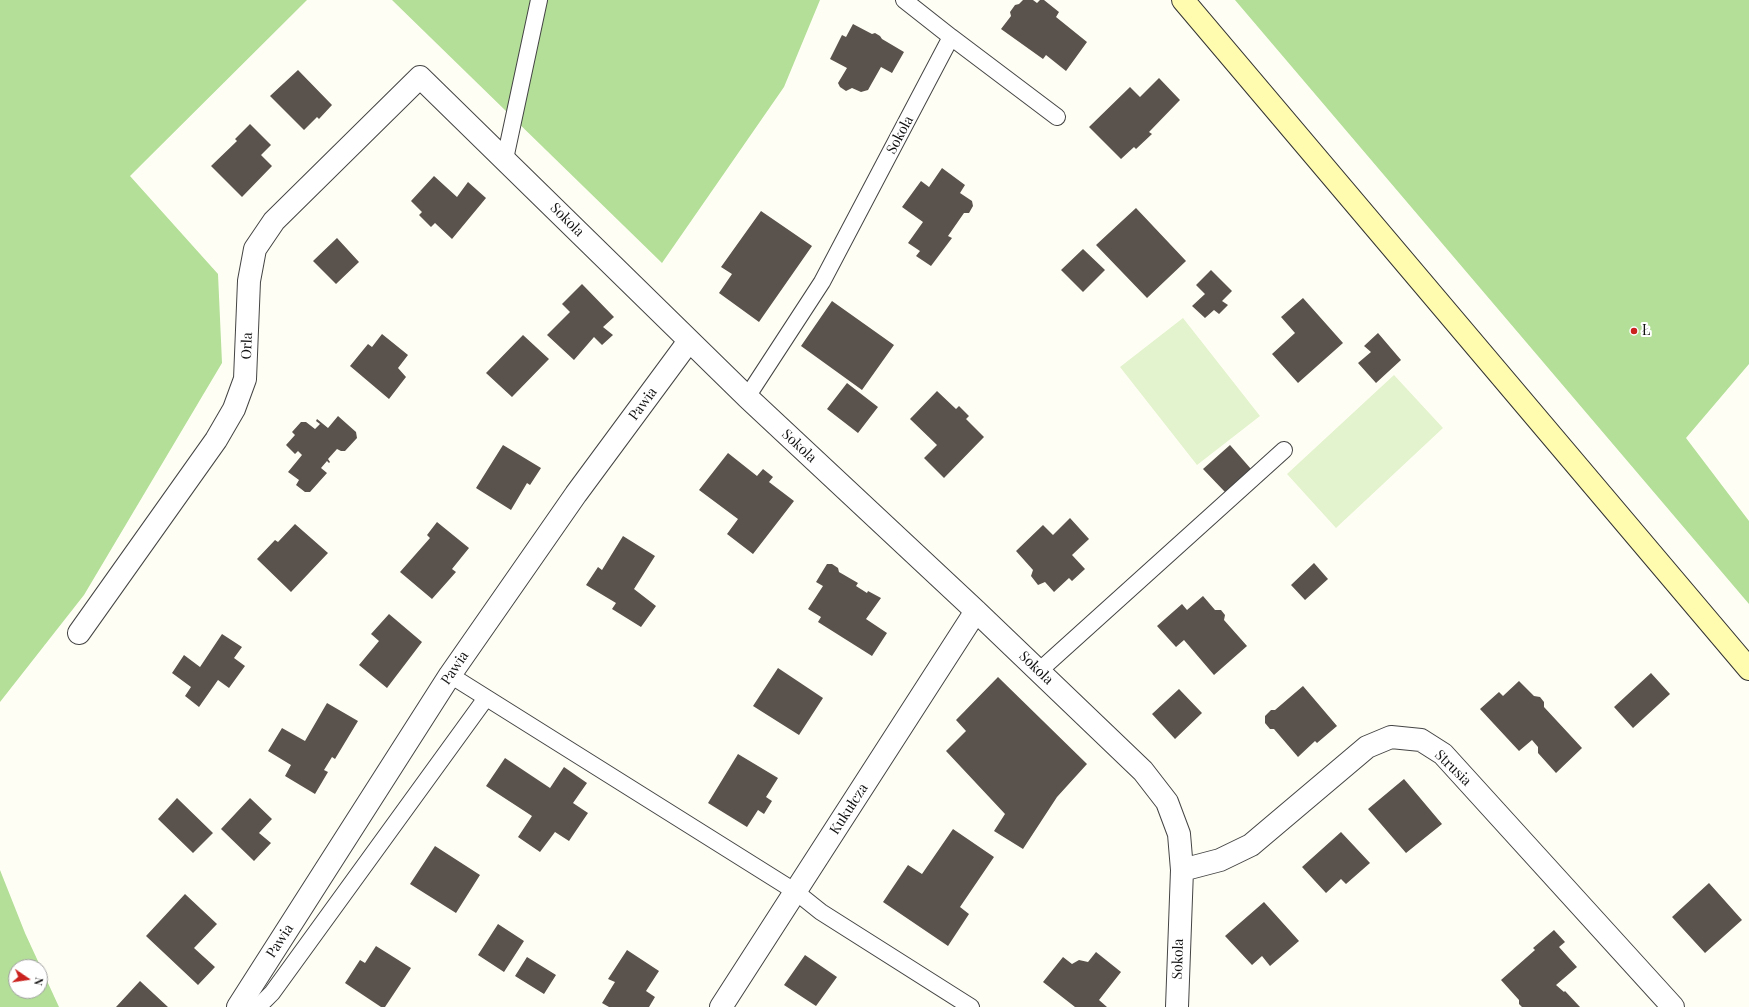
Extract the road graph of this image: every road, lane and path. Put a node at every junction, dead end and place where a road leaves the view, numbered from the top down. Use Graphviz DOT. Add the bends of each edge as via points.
graph roads {
  1 [pos="539,0"];
  2 [pos="904,0"];
  3 [pos="1183,0"];
  4 [pos="952,37"];
  5 [pos="420,77"];
  6 [pos="1057,117"];
  7 [pos="505,159"];
  8 [pos="690,341"];
  9 [pos="747,397"];
  10 [pos="1284,450"];
  11 [pos="976,611"];
  12 [pos="80,633"];
  13 [pos="1749,669"];
  14 [pos="1039,671"];
  15 [pos="450,675"];
  16 [pos="486,698"];
  17 [pos="1182,870"];
  18 [pos="796,892"];
  19 [pos="238,1007"];
  20 [pos="721,1007"];
  21 [pos="971,1007"];
  22 [pos="1176,1007"];
  23 [pos="1673,1007"];
  1 -- 7 [label="lane"];
  2 -- 4 [label="lane"];
  3 -- 13 [label="main road"];
  4 -- 6 [label="lane"];
  4 -- 9 [label="lane, Sokola" via="822,282"];
  5 -- 7 [label="street, Sokola"];
  5 -- 12 [label="street, Orla" via="274,221 255,249 249,281 245,379 234,409 216,440"];
  7 -- 8 [label="street, Sokola"];
  8 -- 9 [label="street, Sokola"];
  8 -- 15 [label="street, Pawia" via="576,494"];
  9 -- 11 [label="street, Sokola"];
  10 -- 14 [label="lane"];
  11 -- 14 [label="street, Sokola"];
  11 -- 18 [label="street, Kukułcza"];
  14 -- 17 [label="street, Sokola" via="1143,770 1167,802 1179,834"];
  15 -- 16 [label="lane"];
  15 -- 19 [label="street, Pawia"];
  16 -- 18 [label="lane"];
  16 -- 19 [label="lane" via="272,993 260,1005"];
  17 -- 22 [label="street, Sokola"];
  17 -- 23 [label="street, Strusia" via="1220,860 1251,845 1367,747 1391,738 1421,740 1443,754"];
  18 -- 20 [label="street, Kukułcza"];
  18 -- 21 [label="lane" via="820,912"];
}
